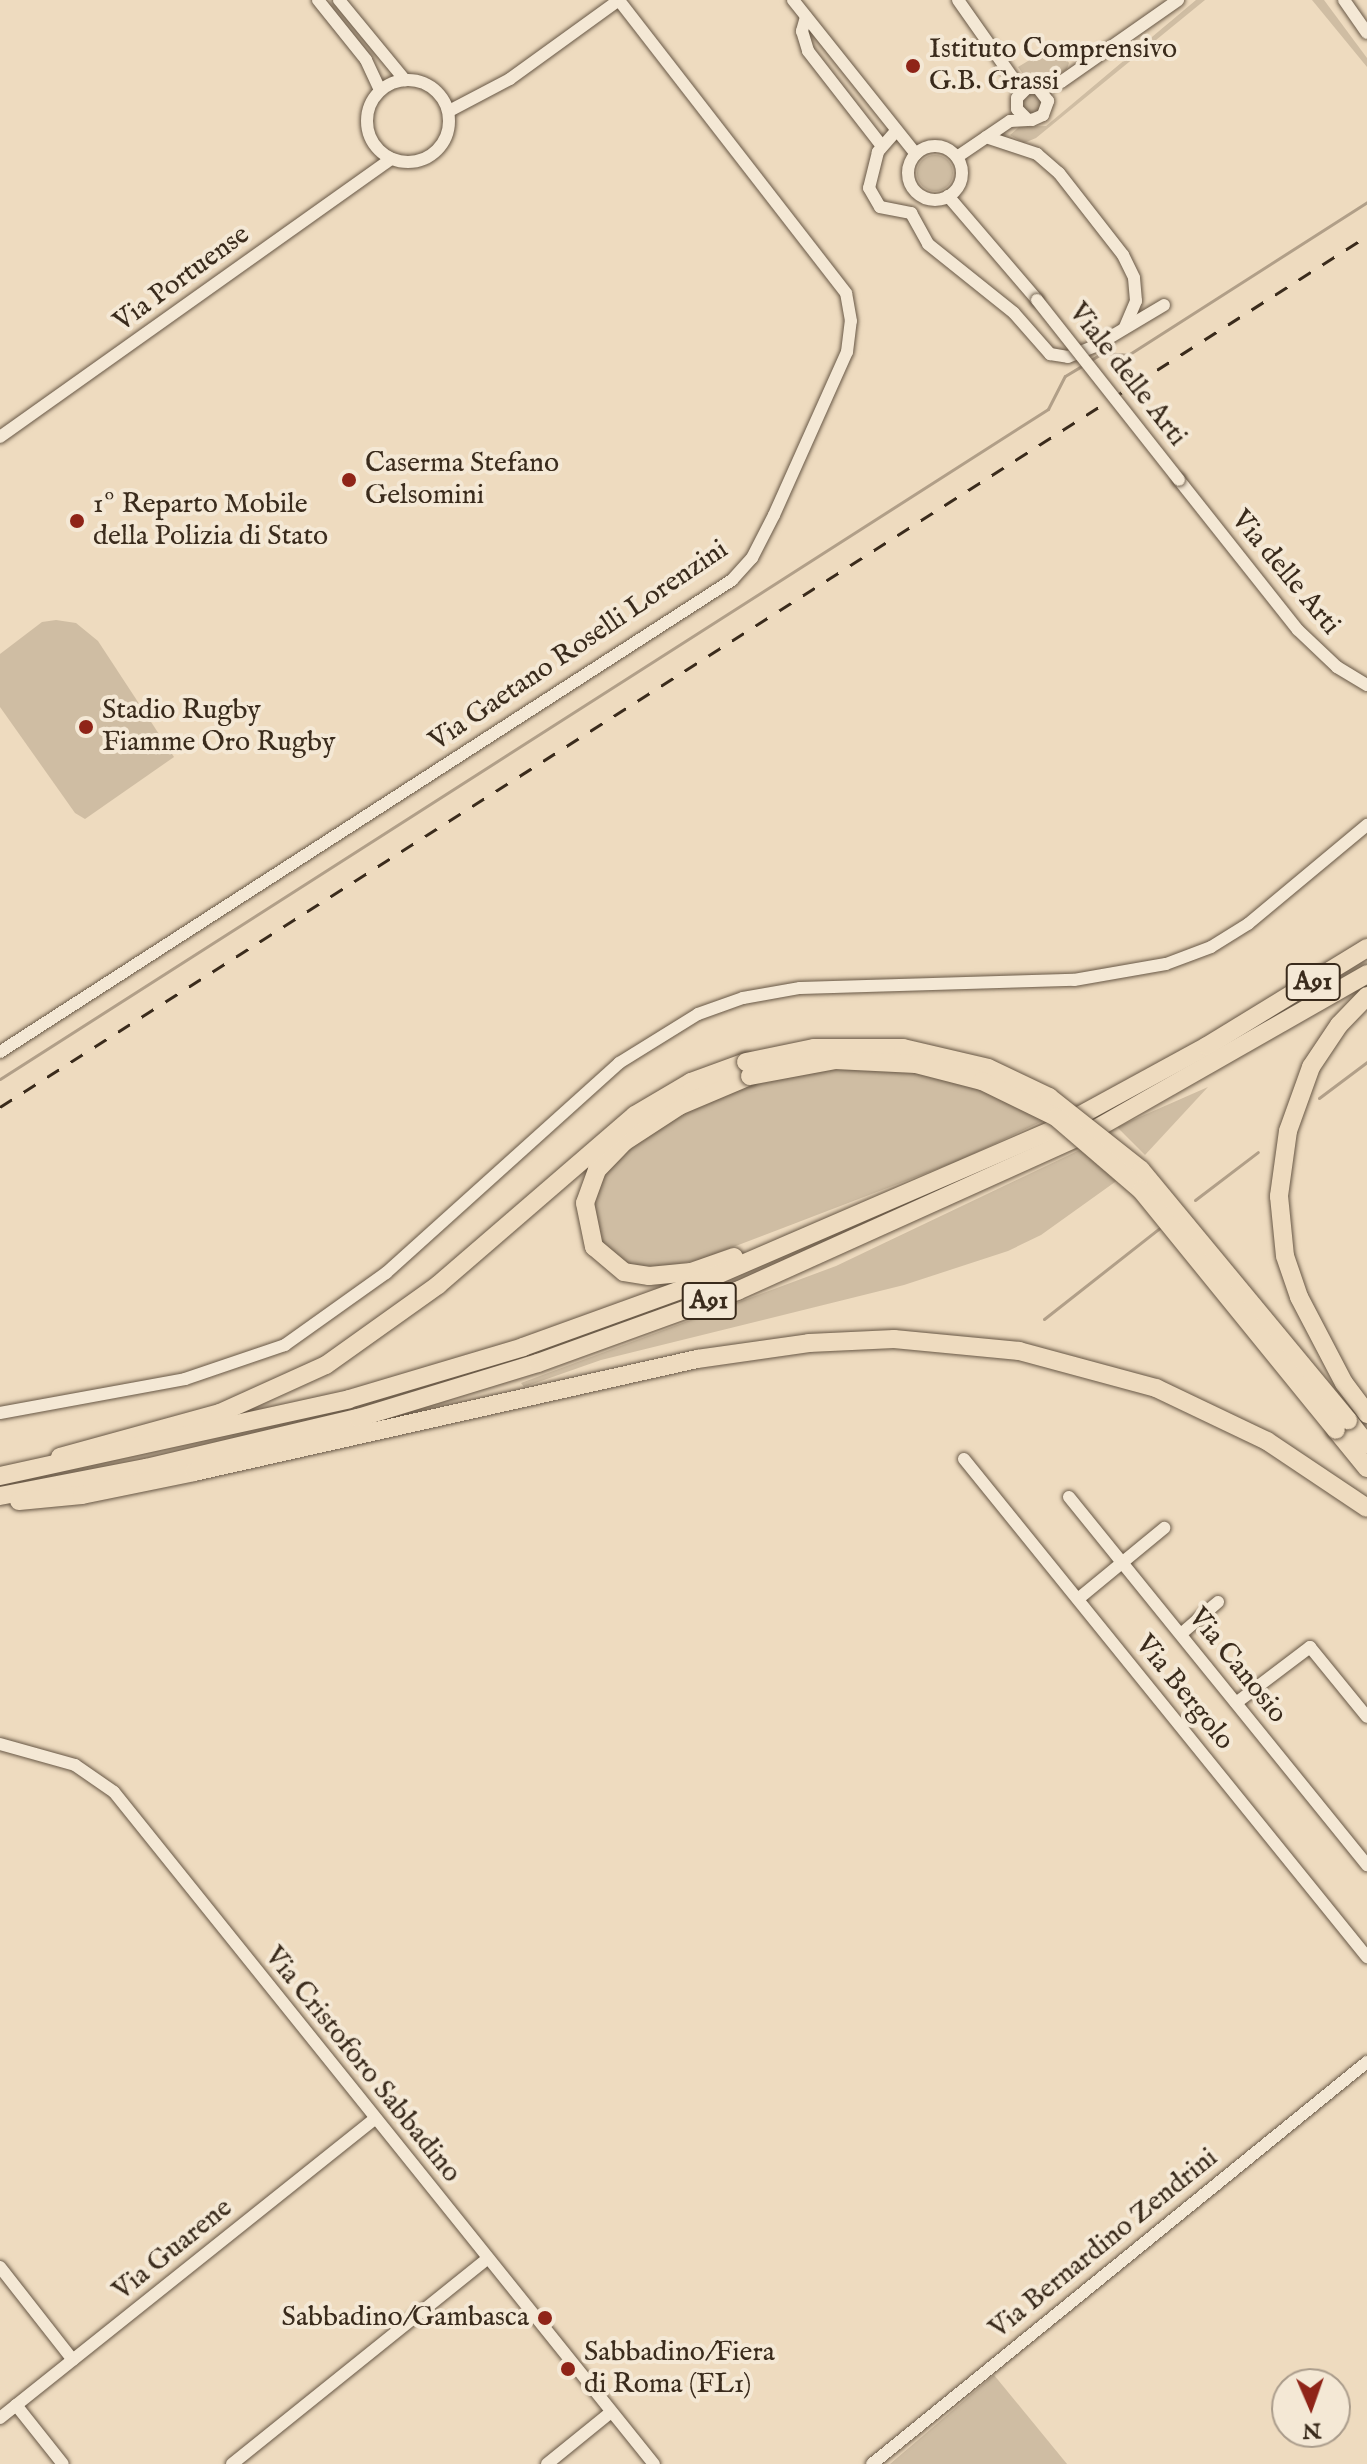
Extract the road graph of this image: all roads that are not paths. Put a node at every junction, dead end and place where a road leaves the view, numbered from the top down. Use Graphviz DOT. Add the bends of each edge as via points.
graph roads {
  1 [pos="318,0"];
  2 [pos="339,0"];
  3 [pos="619,0"];
  4 [pos="793,0"];
  5 [pos="958,0"];
  6 [pos="1178,0"];
  7 [pos="1344,0"];
  8 [pos="806,17"];
  9 [pos="1367,33"];
  10 [pos="405,80"];
  11 [pos="1061,82"];
  12 [pos="1038,88"];
  13 [pos="380,90"];
  14 [pos="1022,91"];
  15 [pos="1048,101"];
  16 [pos="1016,104"];
  17 [pos="449,111"];
  18 [pos="1026,118"];
  19 [pos="1002,125"];
  20 [pos="896,131"];
  21 [pos="986,137"];
  22 [pos="882,146"];
  23 [pos="916,154"];
  24 [pos="957,157"];
  25 [pos="391,159"];
  26 [pos="922,196"];
  27 [pos="948,196"];
  28 [pos="911,213"];
  29 [pos="1164,305"];
  30 [pos="1120,332"];
  31 [pos="0,437"];
  32 [pos="1179,480"];
  33 [pos="1367,685"];
  34 [pos="1367,825"];
  35 [pos="1367,948"];
  36 [pos="1367,974"];
  37 [pos="1367,996"];
  38 [pos="0,1052"];
  39 [pos="748,1069"];
  40 [pos="768,1256"];
  41 [pos="0,1413"];
  42 [pos="1367,1414"];
  43 [pos="1342,1425"];
  44 [pos="1367,1444"];
  45 [pos="964,1459"];
  46 [pos="1367,1468"];
  47 [pos="45,1469"];
  48 [pos="0,1476"];
  49 [pos="1069,1497"];
  50 [pos="0,1499"];
  51 [pos="1367,1508"];
  52 [pos="1164,1528"];
  53 [pos="1122,1562"];
  54 [pos="1078,1599"];
  55 [pos="1218,1602"];
  56 [pos="1181,1634"];
  57 [pos="1236,1703"];
  58 [pos="1367,1717"];
  59 [pos="0,1744"];
  60 [pos="1367,1865"];
  61 [pos="1367,1957"];
  62 [pos="1367,2062"];
  63 [pos="375,2119"];
  64 [pos="487,2259"];
  65 [pos="0,2267"];
  66 [pos="73,2360"];
  67 [pos="16,2405"];
  68 [pos="611,2412"];
  69 [pos="0,2418"];
  70 [pos="63,2464"];
  71 [pos="232,2464"];
  72 [pos="547,2464"];
  73 [pos="654,2464"];
  74 [pos="872,2464"];
  1 -- 13 [label="street" via="366,60"];
  2 -- 10 [label="street"];
  3 -- 17 [label="street" via="510,79"];
  3 -- 38 [label="street, Via Gaetano Roselli Lorenzini" via="834,271 848,298 851,328 844,361 752,558 732,580"];
  4 -- 8 [label="street"];
  5 -- 14 [label="street"];
  6 -- 11 [label="street"];
  7 -- 9 [label="street"];
  8 -- 20 [label="street"];
  8 -- 22 [label="street" via="802,31 808,51"];
  10 -- 13 [label="street"];
  10 -- 17 [label="street" via="427,84"];
  11 -- 12 [label="street"];
  11 -- 15 [label="street"];
  12 -- 14 [label="street"];
  12 -- 15 [label="street"];
  13 -- 25 [label="street" via="367,114 367,127 371,141"];
  14 -- 16 [label="street"];
  15 -- 18 [label="street" via="1043,115"];
  16 -- 18 [label="street"];
  16 -- 19 [label="street"];
  17 -- 25 [label="street" via="447,137 430,157 404,163"];
  18 -- 19 [label="street"];
  19 -- 21 [label="street"];
  20 -- 22 [label="street"];
  20 -- 23 [label="street"];
  21 -- 24 [label="street"];
  21 -- 30 [label="street" via="1040,151 1123,255 1134,278 1135,312"];
  22 -- 28 [label="street" via="869,174 872,200 888,211"];
  23 -- 24 [label="street" via="938,146"];
  23 -- 26 [label="street" via="909,176"];
  24 -- 27 [label="street" via="962,174"];
  25 -- 31 [label="street, Via Portuense"];
  26 -- 27 [label="street"];
  26 -- 28 [label="street"];
  27 -- 32 [label="street, Viale delle Arti, bridge"];
  28 -- 30 [label="street" via="928,244 1014,313 1050,354 1068,357"];
  29 -- 30 [label="street"];
  32 -- 33 [label="street, Via delle Arti" via="1298,630 1337,667"];
  34 -- 41 [label="street" via="1248,924 1211,947 1166,964 1074,980 800,988 743,998 698,1014 625,1059 386,1273 285,1345 195,1376"];
  35 -- 40 [label="highway, A91" via="1207,1046 1053,1130"];
  36 -- 50 [label="highway, A91" via="1267,1036 1038,1159 710,1301 541,1362 358,1418"];
  37 -- 42 [label="highway" via="1339,1025 1311,1067 1288,1131 1279,1196 1281,1237 1294,1285 1322,1345"];
  39 -- 40 [label="highway" via="679,1106 616,1150 589,1186 585,1221 598,1255 640,1276 691,1272 736,1256"];
  39 -- 43 [label="highway, bridge" via="835,1060 904,1062 982,1081 1056,1117 1141,1190"];
  39 -- 47 [label="highway" via="691,1082 635,1115 438,1285 326,1365 220,1413 77,1450"];
  40 -- 47 [label="highway, A91" via="575,1329 439,1373 246,1425"];
  43 -- 44 [label="highway"];
  43 -- 46 [label="highway"];
  45 -- 54 [label="street, Via Bergolo"];
  47 -- 48 [label="highway, A91"];
  49 -- 53 [label="street, Via Canosio"];
  50 -- 51 [label="highway" via="96,1493 697,1359 809,1343 894,1339 1019,1351 1156,1388 1267,1441"];
  52 -- 53 [label="street"];
  53 -- 54 [label="street"];
  53 -- 56 [label="street, Via Canosio"];
  54 -- 61 [label="street, Via Bergolo"];
  55 -- 56 [label="street"];
  56 -- 57 [label="street, Via Canosio"];
  57 -- 58 [label="street" via="1310,1647"];
  57 -- 60 [label="street, Via Canosio"];
  59 -- 63 [label="street, Via Cristoforo Sabbadino" via="61,1760 109,1787"];
  62 -- 74 [label="street, Via Bernardino Zendrini"];
  63 -- 64 [label="street, Via Cristoforo Sabbadino"];
  63 -- 66 [label="street, Via Guarene"];
  64 -- 68 [label="street, Via Cristoforo Sabbadino"];
  64 -- 71 [label="street"];
  65 -- 66 [label="street"];
  66 -- 67 [label="street, Via Guarene"];
  67 -- 69 [label="street, Via Guarene"];
  67 -- 70 [label="street"];
  68 -- 72 [label="street"];
  68 -- 73 [label="street, Via Cristoforo Sabbadino"];
}
